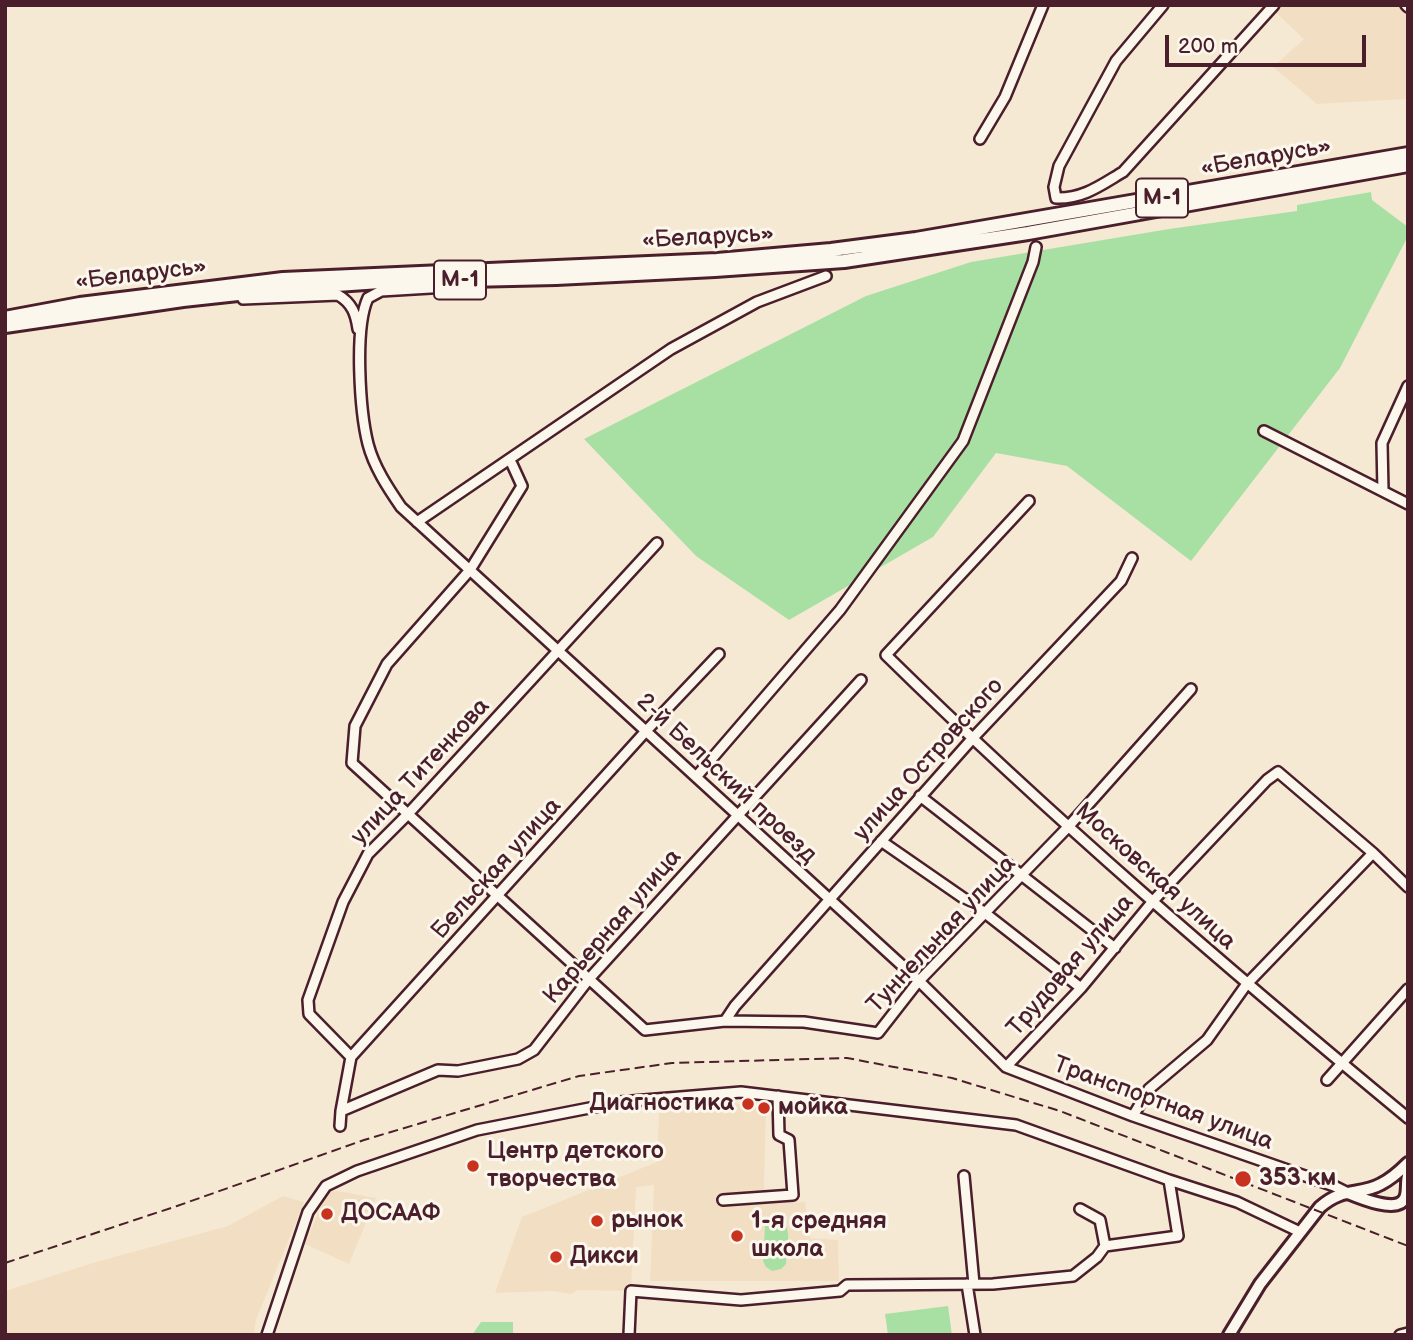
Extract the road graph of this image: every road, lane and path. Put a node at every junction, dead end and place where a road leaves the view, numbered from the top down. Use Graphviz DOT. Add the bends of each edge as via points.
graph roads {
  1 [pos="1043,5"];
  2 [pos="1163,5"];
  3 [pos="1274,5"];
  4 [pos="980,139"];
  5 [pos="1408,154"];
  6 [pos="1408,165"];
  7 [pos="1036,247"];
  8 [pos="826,276"];
  9 [pos="556,278"];
  10 [pos="183,300"];
  11 [pos="5,318"];
  12 [pos="5,326"];
  13 [pos="360,348"];
  14 [pos="1408,386"];
  15 [pos="1264,431"];
  16 [pos="512,464"];
  17 [pos="1383,491"];
  18 [pos="1029,501"];
  19 [pos="1408,504"];
  20 [pos="416,522"];
  21 [pos="657,543"];
  22 [pos="1132,558"];
  23 [pos="470,570"];
  24 [pos="559,651"];
  25 [pos="719,654"];
  26 [pos="861,681"];
  27 [pos="1191,689"];
  28 [pos="646,731"];
  29 [pos="972,739"];
  30 [pos="696,777"];
  31 [pos="920,796"];
  32 [pos="408,814"];
  33 [pos="737,815"];
  34 [pos="1069,826"];
  35 [pos="881,841"];
  36 [pos="1373,853"];
  37 [pos="1022,875"];
  38 [pos="1408,887"];
  39 [pos="499,897"];
  40 [pos="829,899"];
  41 [pos="1153,901"];
  42 [pos="985,913"];
  43 [pos="1115,948"];
  44 [pos="589,979"];
  45 [pos="919,981"];
  46 [pos="1246,985"];
  47 [pos="1081,988"];
  48 [pos="1408,989"];
  49 [pos="725,1021"];
  50 [pos="351,1057"];
  51 [pos="1341,1063"];
  52 [pos="1006,1068"];
  53 [pos="1327,1080"];
  54 [pos="778,1096"];
  55 [pos="341,1111"];
  56 [pos="1133,1116"];
  57 [pos="1408,1118"];
  58 [pos="340,1126"];
  59 [pos="1408,1163"];
  60 [pos="964,1177"];
  61 [pos="1169,1180"];
  62 [pos="1406,1181"];
  63 [pos="1385,1182"];
  64 [pos="1346,1192"];
  65 [pos="723,1200"];
  66 [pos="1384,1203"];
  67 [pos="1405,1205"];
  68 [pos="1080,1209"];
  69 [pos="1300,1232"];
  70 [pos="1105,1246"];
  71 [pos="970,1284"];
  72 [pos="1408,1333"];
  73 [pos="267,1335"];
  74 [pos="629,1335"];
  75 [pos="975,1335"];
  76 [pos="1229,1335"];
  77 [pos="1399,1335"];
  1 -- 4 [label="street" via="1005,97"];
  2 -- 3 [label="street" via="1116,61 1103,84 1059,166 1056,198 1094,190 1123,172"];
  5 -- 11 [label="highway, «Беларусь» / М-1" via="979,229 831,250 717,260 283,279"];
  6 -- 9 [label="highway, «Беларусь» / М-1" via="844,261"];
  7 -- 30 [label="street" via="963,440 840,610"];
  8 -- 20 [label="street" via="757,302 671,349"];
  9 -- 10 [label="highway, «Беларусь» / М-1" via="380,282"];
  9 -- 13 [label="street" via="375,293 364,307"];
  10 -- 12 [label="highway, «Беларусь» / М-1"];
  10 -- 13 [label="street" via="338,295 353,309"];
  13 -- 20 [label="street, 2-й Бельский проезд" via="368,445 388,488"];
  14 -- 17 [label="street" via="1382,443"];
  15 -- 17 [label="street"];
  16 -- 23 [label="street" via="522,486"];
  17 -- 19 [label="street"];
  18 -- 29 [label="street, Московская улица" via="886,656"];
  20 -- 23 [label="street, 2-й Бельский проезд"];
  21 -- 24 [label="street, улица Титенкова"];
  22 -- 29 [label="street, улица Островского" via="1121,582"];
  23 -- 24 [label="street, 2-й Бельский проезд"];
  23 -- 32 [label="street" via="387,664 355,726 352,763"];
  24 -- 28 [label="street, 2-й Бельский проезд"];
  24 -- 32 [label="street, улица Титенкова"];
  25 -- 28 [label="street, Бельская улица"];
  26 -- 33 [label="street, Карьерная улица"];
  27 -- 34 [label="street, Туннельная улица"];
  28 -- 30 [label="street, 2-й Бельский проезд"];
  28 -- 39 [label="street, Бельская улица"];
  29 -- 31 [label="street, улица Островского"];
  29 -- 34 [label="street, Московская улица"];
  30 -- 33 [label="street, 2-й Бельский проезд"];
  31 -- 35 [label="street, улица Островского"];
  31 -- 37 [label="street"];
  32 -- 39 [label="street"];
  32 -- 50 [label="street, улица Титенкова" via="368,854 343,902 308,1000 309,1014"];
  33 -- 40 [label="street, 2-й Бельский проезд"];
  33 -- 44 [label="street, Карьерная улица"];
  34 -- 37 [label="street, Туннельная улица"];
  34 -- 41 [label="street, Московская улица"];
  35 -- 40 [label="street, улица Островского"];
  35 -- 42 [label="street"];
  36 -- 38 [label="street, Трудовая улица"];
  36 -- 41 [label="street, Трудовая улица" via="1278,772"];
  36 -- 46 [label="street"];
  37 -- 42 [label="street, Туннельная улица"];
  37 -- 43 [label="street"];
  39 -- 44 [label="street"];
  39 -- 50 [label="street, Бельская улица"];
  40 -- 45 [label="street, 2-й Бельский проезд"];
  40 -- 49 [label="street, улица Островского"];
  41 -- 43 [label="street, Трудовая улица"];
  41 -- 46 [label="street, Московская улица"];
  42 -- 45 [label="street, Туннельная улица"];
  42 -- 47 [label="street"];
  43 -- 47 [label="street, Трудовая улица"];
  44 -- 49 [label="street, Туннельная улица" via="645,1030"];
  44 -- 55 [label="street, Карьерная улица" via="534,1050 518,1059 458,1071 438,1070"];
  45 -- 49 [label="street, Туннельная улица" via="878,1033 804,1022"];
  45 -- 52 [label="street, 2-й Бельский проезд"];
  46 -- 51 [label="street, Московская улица"];
  46 -- 56 [label="street" via="1207,1040 1149,1089"];
  47 -- 52 [label="street, Трудовая улица"];
  48 -- 51 [label="street"];
  50 -- 55 [label="street"];
  51 -- 53 [label="street"];
  51 -- 57 [label="street, Московская улица"];
  52 -- 56 [label="street, Транспортная улица"];
  54 -- 61 [label="street" via="1016,1125"];
  54 -- 65 [label="street" via="779,1135 789,1140 793,1195"];
  54 -- 73 [label="street" via="741,1092 620,1102 477,1130 357,1171 326,1186 308,1212"];
  55 -- 58 [label="street"];
  56 -- 64 [label="street, Транспортная улица"];
  59 -- 63 [label="main road"];
  60 -- 71 [label="street"];
  61 -- 69 [label="street" via="1237,1202"];
  61 -- 70 [label="street" via="1178,1236"];
  62 -- 63 [label="main road"];
  62 -- 67 [label="main road"];
  63 -- 64 [label="main road"];
  63 -- 66 [label="main road" via="1379,1195"];
  64 -- 66 [label="main road"];
  64 -- 69 [label="main road" via="1332,1197"];
  66 -- 67 [label="main road"];
  68 -- 70 [label="street" via="1100,1220"];
  69 -- 76 [label="main road"];
  70 -- 71 [label="street" via="1073,1276"];
  71 -- 74 [label="street" via="847,1285 840,1291 741,1300 631,1291"];
  71 -- 75 [label="street"];
  72 -- 77 [label="street"];
}
